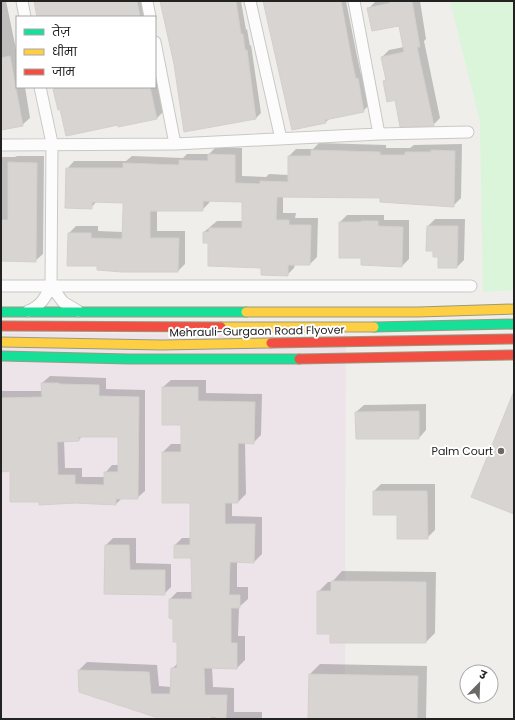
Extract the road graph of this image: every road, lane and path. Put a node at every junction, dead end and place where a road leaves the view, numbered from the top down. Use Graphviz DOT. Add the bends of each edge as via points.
graph roads {
  1 [pos="22,1"];
  2 [pos="147,1"];
  3 [pos="250,1"];
  4 [pos="354,1"];
  5 [pos="25,16"];
  6 [pos="150,16"];
  7 [pos="156,47"];
  8 [pos="40,88"];
  9 [pos="468,132"];
  10 [pos="379,134"];
  11 [pos="281,138"];
  12 [pos="52,144"];
  13 [pos="175,144"];
  14 [pos="1,145"];
  15 [pos="1,286"];
  16 [pos="51,286"];
  17 [pos="471,286"];
  18 [pos="514,309"];
  19 [pos="1,312"];
  20 [pos="26,312"];
  21 [pos="79,312"];
  22 [pos="514,324"];
  23 [pos="1,326"];
  24 [pos="514,339"];
  25 [pos="1,342"];
  26 [pos="514,354"];
  27 [pos="1,356"];
  1 -- 5 [label="street"];
  2 -- 6 [label="street"];
  3 -- 11 [label="street"];
  4 -- 10 [label="street"];
  7 -- 13 [label="street"];
  8 -- 12 [label="street"];
  9 -- 10 [label="street"];
  10 -- 11 [label="street"];
  11 -- 13 [label="street"];
  12 -- 13 [label="street"];
  12 -- 14 [label="street"];
  12 -- 16 [label="street"];
  15 -- 16 [label="street"];
  16 -- 17 [label="street"];
  16 -- 20 [label="street" via="39,305"];
  16 -- 21 [label="street" via="63,302"];
  18 -- 21 [label="street" via="418,312"];
  19 -- 20 [label="street"];
  20 -- 21 [label="street"];
  22 -- 23 [label="street, Mehrauli-Gurgaon Road Flyover" via="299,328"];
  24 -- 25 [label="street, Mehrauli-Gurgaon Road Flyover" via="162,345"];
  26 -- 27 [label="street" via="280,360 66,359"];
}
